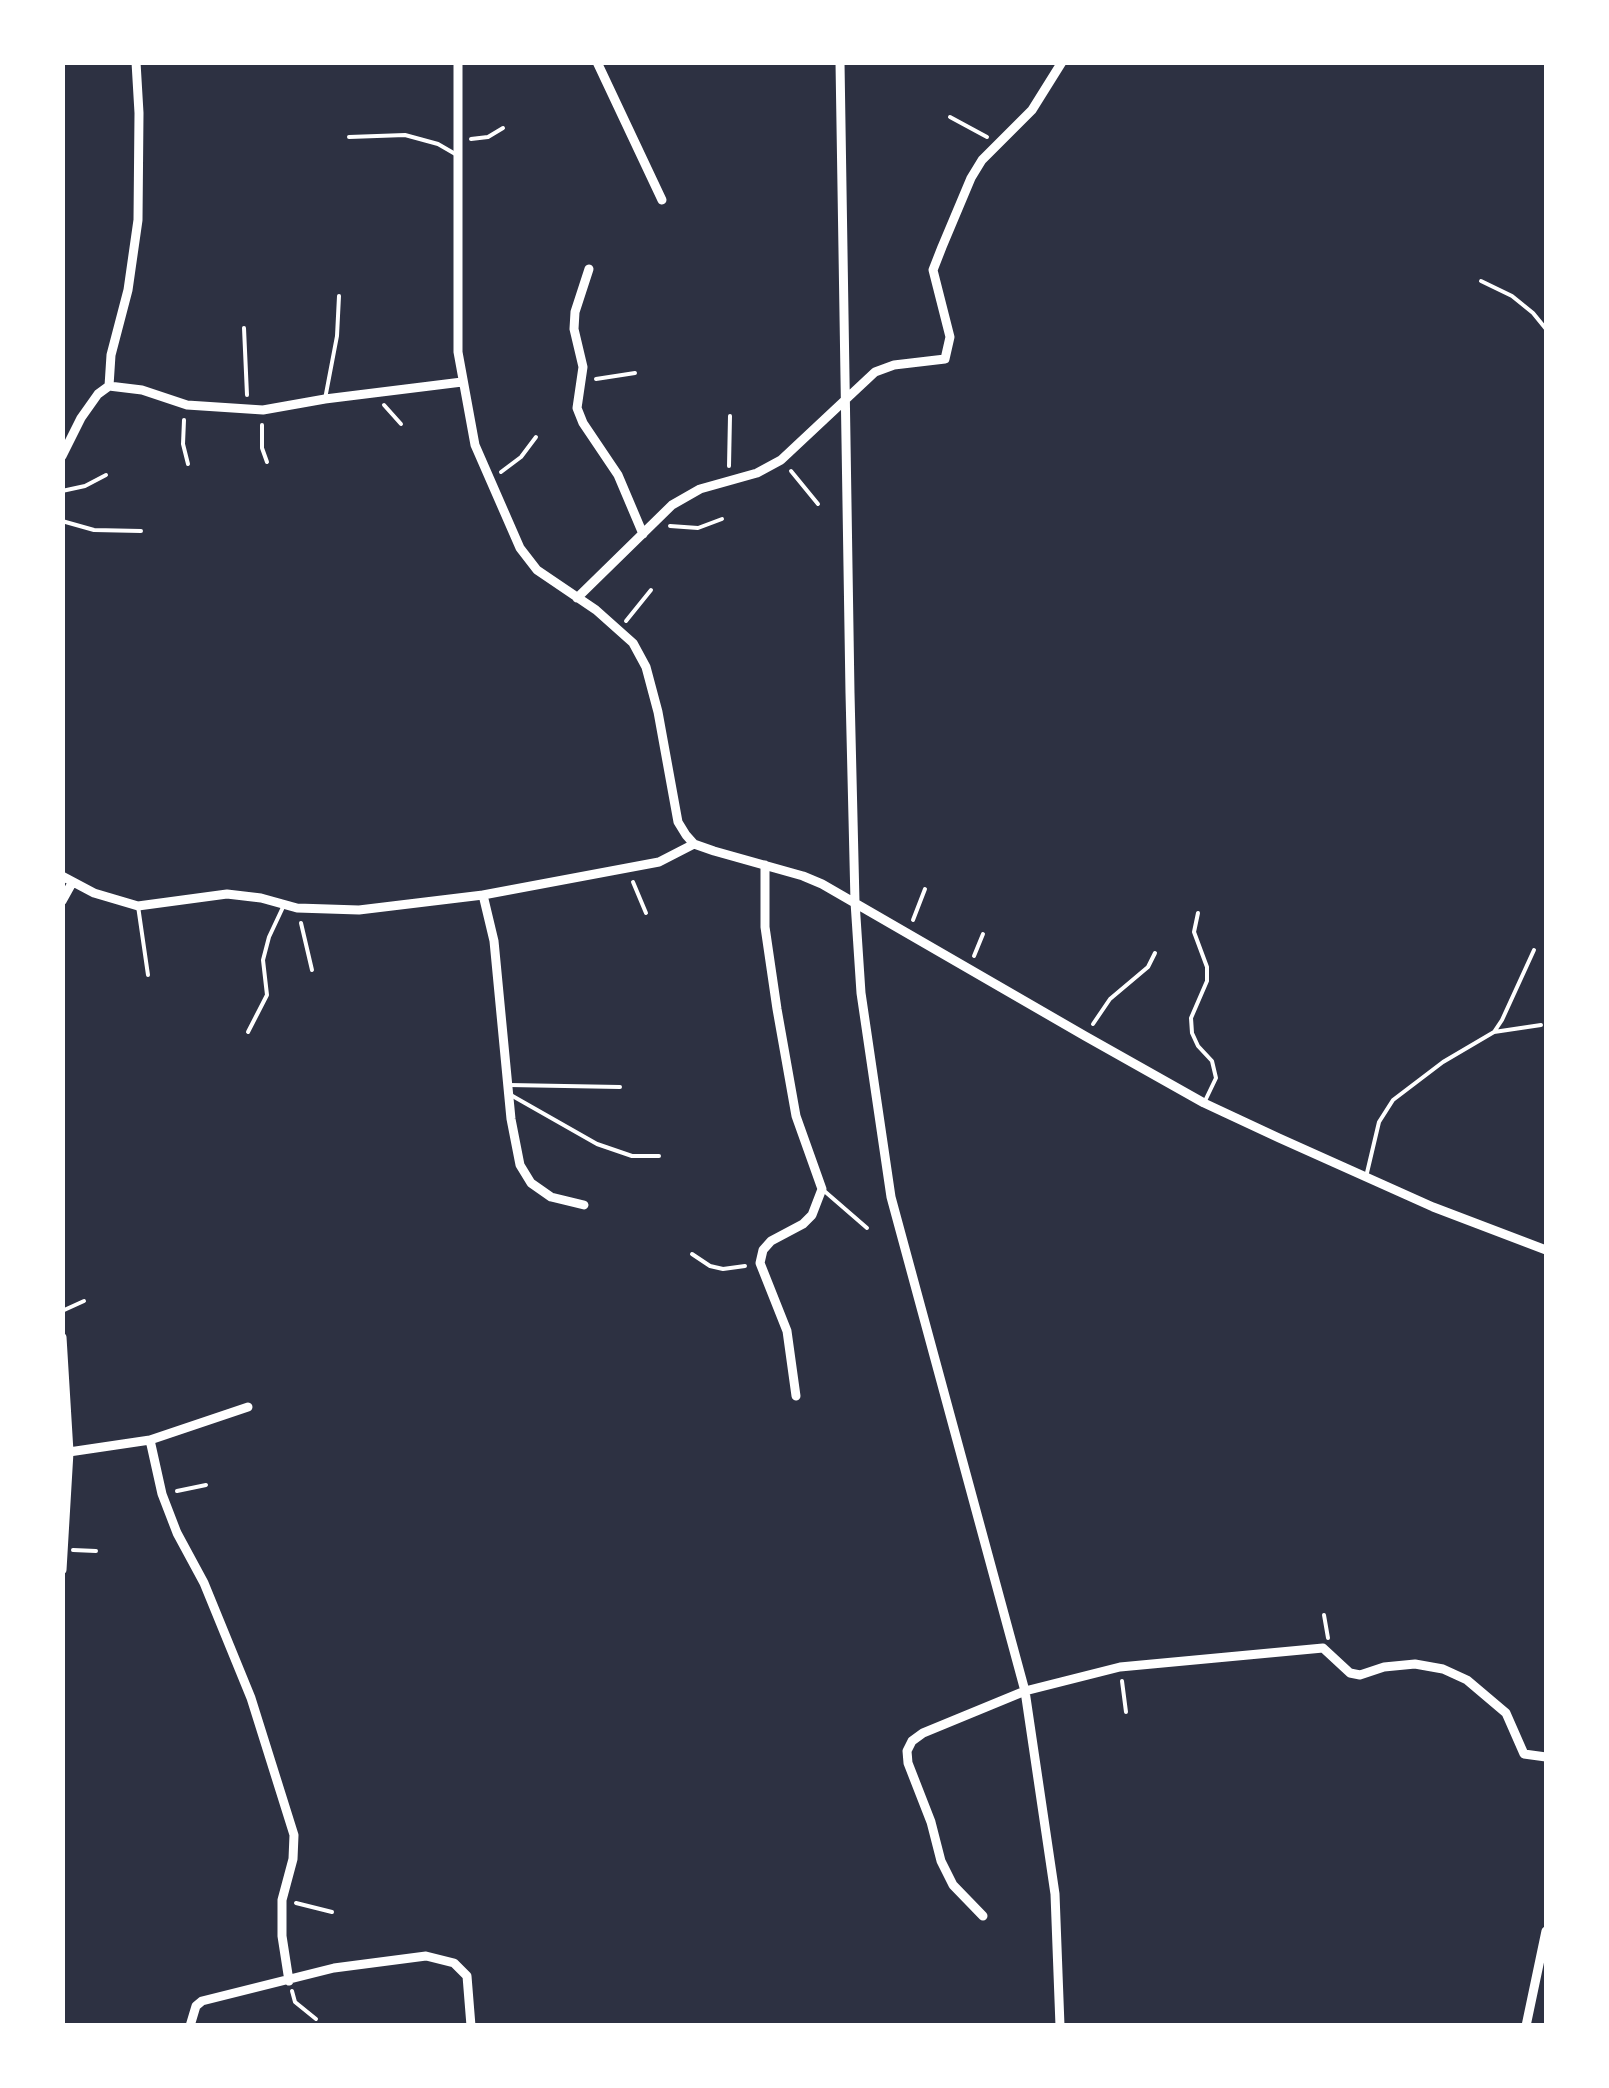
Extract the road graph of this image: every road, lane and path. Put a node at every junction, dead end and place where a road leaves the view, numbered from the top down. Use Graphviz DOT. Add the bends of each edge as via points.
graph roads {
  1 [pos="136,62"];
  2 [pos="458,62"];
  3 [pos="597,62"];
  4 [pos="840,62"];
  5 [pos="1062,62"];
  6 [pos="950,117"];
  7 [pos="504,128"];
  8 [pos="457,135"];
  9 [pos="349,137"];
  10 [pos="1000,144"];
  11 [pos="457,155"];
  12 [pos="662,200"];
  13 [pos="590,269"];
  14 [pos="1482,281"];
  15 [pos="339,296"];
  16 [pos="244,328"];
  17 [pos="1546,329"];
  18 [pos="635,373"];
  19 [pos="582,381"];
  20 [pos="462,382"];
  21 [pos="109,386"];
  22 [pos="375,393"];
  23 [pos="848,398"];
  24 [pos="325,399"];
  25 [pos="188,406"];
  26 [pos="247,410"];
  27 [pos="263,410"];
  28 [pos="730,416"];
  29 [pos="401,424"];
  30 [pos="536,437"];
  31 [pos="62,456"];
  32 [pos="782,460"];
  33 [pos="267,462"];
  34 [pos="188,464"];
  35 [pos="106,475"];
  36 [pos="488,478"];
  37 [pos="730,480"];
  38 [pos="62,492"];
  39 [pos="818,504"];
  40 [pos="722,519"];
  41 [pos="62,521"];
  42 [pos="656,521"];
  43 [pos="141,532"];
  44 [pos="643,534"];
  45 [pos="651,590"];
  46 [pos="578,598"];
  47 [pos="620,628"];
  48 [pos="694,844"];
  49 [pos="765,864"];
  50 [pos="628,868"];
  51 [pos="67,879"];
  52 [pos="925,890"];
  53 [pos="483,895"];
  54 [pos="62,901"];
  55 [pos="855,902"];
  56 [pos="284,904"];
  57 [pos="138,906"];
  58 [pos="297,908"];
  59 [pos="646,912"];
  60 [pos="1198,912"];
  61 [pos="908,934"];
  62 [pos="983,934"];
  63 [pos="1534,950"];
  64 [pos="1156,954"];
  65 [pos="968,969"];
  66 [pos="312,970"];
  67 [pos="148,975"];
  68 [pos="1541,1024"];
  69 [pos="248,1032"];
  70 [pos="1494,1032"];
  71 [pos="1085,1036"];
  72 [pos="620,1087"];
  73 [pos="509,1090"];
  74 [pos="1204,1102"];
  75 [pos="659,1156"];
  76 [pos="1366,1177"];
  77 [pos="822,1189"];
  78 [pos="584,1204"];
  79 [pos="866,1228"];
  80 [pos="1546,1250"];
  81 [pos="692,1254"];
  82 [pos="760,1264"];
  83 [pos="84,1301"];
  84 [pos="62,1311"];
  85 [pos="62,1336"];
  86 [pos="64,1350"];
  87 [pos="796,1396"];
  88 [pos="248,1407"];
  89 [pos="150,1440"];
  90 [pos="69,1452"];
  91 [pos="206,1485"];
  92 [pos="162,1494"];
  93 [pos="64,1509"];
  94 [pos="64,1549"];
  95 [pos="96,1551"];
  96 [pos="62,1570"];
  97 [pos="1120,1667"];
  98 [pos="1025,1691"];
  99 [pos="1126,1712"];
  100 [pos="1546,1757"];
  101 [pos="282,1900"];
  102 [pos="332,1912"];
  103 [pos="983,1916"];
  104 [pos="1546,1931"];
  105 [pos="289,1981"];
  106 [pos="316,2019"];
  107 [pos="190,2026"];
  108 [pos="471,2026"];
  109 [pos="1060,2026"];
  110 [pos="1526,2026"];
  1 -- 21 [label="street" via="138,220"];
  2 -- 8 [label="street"];
  3 -- 12 [label="street"];
  4 -- 23 [label="street"];
  5 -- 10 [label="street" via="1032,110"];
  6 -- 10 [label="path"];
  7 -- 8 [label="path" via="488,138"];
  8 -- 11 [label="street"];
  9 -- 11 [label="lane" via="406,135"];
  10 -- 23 [label="street" via="971,178 933,270 950,337 945,359 875,372"];
  11 -- 20 [label="street"];
  13 -- 19 [label="street" via="574,312"];
  14 -- 17 [label="lane" via="1512,296"];
  15 -- 24 [label="lane"];
  16 -- 26 [label="path"];
  18 -- 19 [label="path"];
  19 -- 44 [label="street" via="576,398 582,422 618,475"];
  20 -- 22 [label="street"];
  20 -- 36 [label="street"];
  21 -- 25 [label="street"];
  21 -- 31 [label="street" via="81,418"];
  22 -- 24 [label="street"];
  22 -- 29 [label="path"];
  23 -- 32 [label="street"];
  23 -- 55 [label="street"];
  24 -- 27 [label="street"];
  25 -- 26 [label="street"];
  25 -- 34 [label="path"];
  26 -- 27 [label="street"];
  27 -- 33 [label="path"];
  28 -- 37 [label="path"];
  30 -- 36 [label="path" via="508,468"];
  32 -- 37 [label="street"];
  32 -- 39 [label="path"];
  35 -- 38 [label="path"];
  36 -- 46 [label="street" via="520,548 537,570"];
  37 -- 42 [label="street" via="700,489"];
  40 -- 42 [label="path" via="678,529"];
  41 -- 43 [label="lane"];
  42 -- 44 [label="street"];
  44 -- 46 [label="street"];
  45 -- 47 [label="path"];
  46 -- 47 [label="street"];
  47 -- 48 [label="street" via="646,668 678,822"];
  48 -- 49 [label="street"];
  48 -- 50 [label="street"];
  49 -- 55 [label="street"];
  49 -- 77 [label="street" via="765,927 777,1009 796,1116"];
  50 -- 53 [label="street"];
  50 -- 59 [label="path"];
  51 -- 54 [label="street"];
  51 -- 57 [label="street"];
  52 -- 61 [label="path"];
  53 -- 58 [label="street" via="358,910"];
  53 -- 73 [label="street"];
  55 -- 61 [label="street"];
  55 -- 98 [label="street" via="861,993 891,1197"];
  56 -- 57 [label="street" via="227,894"];
  56 -- 58 [label="street"];
  56 -- 69 [label="lane" via="263,960 267,995"];
  57 -- 67 [label="lane"];
  58 -- 66 [label="path"];
  60 -- 74 [label="lane" via="1194,932 1208,967 1192,1033 1216,1078"];
  61 -- 65 [label="street"];
  62 -- 65 [label="path"];
  63 -- 70 [label="lane"];
  64 -- 71 [label="path" via="1110,998"];
  65 -- 71 [label="street"];
  68 -- 70 [label="lane"];
  70 -- 76 [label="lane" via="1393,1100 1379,1122"];
  71 -- 74 [label="street"];
  72 -- 73 [label="lane"];
  73 -- 75 [label="lane" via="597,1144 632,1156"];
  73 -- 78 [label="street" via="517,1155 531,1183 551,1197"];
  74 -- 76 [label="street"];
  76 -- 80 [label="street"];
  77 -- 79 [label="lane"];
  77 -- 82 [label="street" via="812,1214 771,1241"];
  81 -- 82 [label="path" via="723,1269"];
  82 -- 87 [label="street" via="787,1332"];
  83 -- 84 [label="path"];
  85 -- 86 [label="street"];
  86 -- 90 [label="street"];
  88 -- 89 [label="street"];
  89 -- 90 [label="street"];
  89 -- 92 [label="street"];
  90 -- 93 [label="street"];
  91 -- 92 [label="path"];
  92 -- 101 [label="street" via="251,1698 294,1835"];
  93 -- 94 [label="street"];
  94 -- 95 [label="path"];
  94 -- 96 [label="street"];
  97 -- 98 [label="street"];
  97 -- 99 [label="path"];
  97 -- 100 [label="street" via="1313,1647 1331,1652 1350,1674 1415,1664 1443,1669 1506,1713 1524,1754"];
  98 -- 103 [label="street" via="922,1734 907,1751 940,1861"];
  98 -- 109 [label="street" via="1056,1894"];
  101 -- 102 [label="path"];
  101 -- 105 [label="street"];
  104 -- 110 [label="street"];
  105 -- 106 [label="path" via="295,2002"];
  105 -- 107 [label="street" via="202,2000"];
  105 -- 108 [label="street" via="391,1958 444,1959 467,1976"];
}
